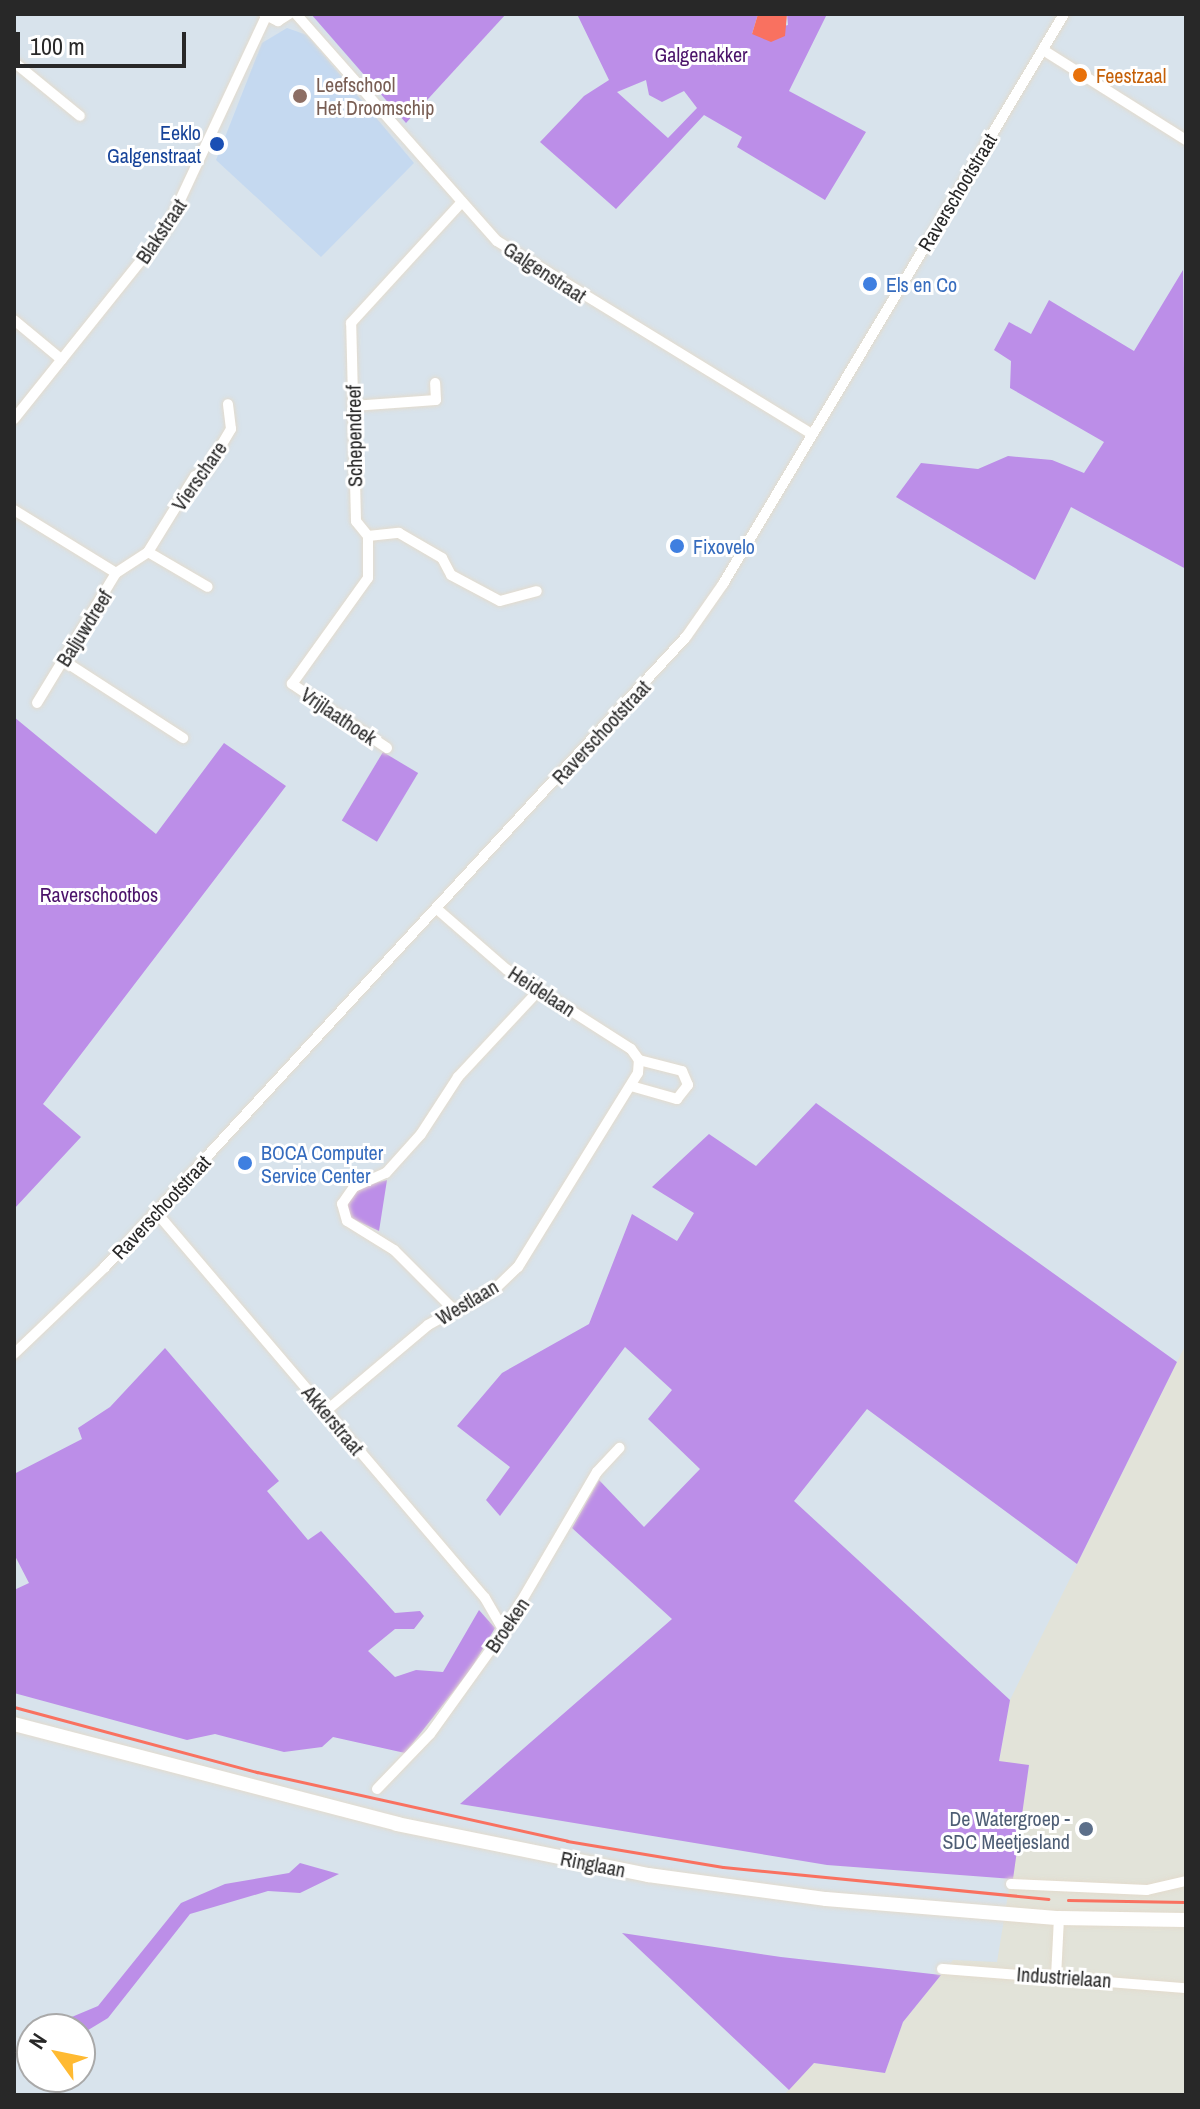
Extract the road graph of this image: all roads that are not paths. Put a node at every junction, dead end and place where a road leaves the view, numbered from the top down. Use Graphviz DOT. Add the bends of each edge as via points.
graph roads {
  1 [pos="289,14"];
  2 [pos="296,14"];
  3 [pos="1064,14"];
  4 [pos="265,16"];
  5 [pos="1043,50"];
  6 [pos="15,61"];
  7 [pos="80,116"];
  8 [pos="1186,140"];
  9 [pos="462,202"];
  10 [pos="14,320"];
  11 [pos="62,360"];
  12 [pos="435,383"];
  13 [pos="228,404"];
  14 [pos="353,406"];
  15 [pos="14,419"];
  16 [pos="812,434"];
  17 [pos="14,510"];
  18 [pos="368,536"];
  19 [pos="148,552"];
  20 [pos="116,573"];
  21 [pos="208,587"];
  22 [pos="537,591"];
  23 [pos="64,661"];
  24 [pos="292,684"];
  25 [pos="37,703"];
  26 [pos="183,738"];
  27 [pos="387,748"];
  28 [pos="437,909"];
  29 [pos="539,990"];
  30 [pos="639,1060"];
  31 [pos="631,1086"];
  32 [pos="156,1212"];
  33 [pos="453,1309"];
  34 [pos="14,1354"];
  35 [pos="326,1411"];
  36 [pos="619,1448"];
  37 [pos="504,1631"];
  38 [pos="14,1724"];
  39 [pos="377,1789"];
  40 [pos="1186,1881"];
  41 [pos="1011,1884"];
  42 [pos="1059,1918"];
  43 [pos="1186,1920"];
  44 [pos="942,1969"];
  45 [pos="1056,1977"];
  46 [pos="1186,1988"];
  1 -- 4 [label="street" via="278,21"];
  2 -- 9 [label="street, Galgenstraat"];
  3 -- 5 [label="street, Raverschootstraat"];
  4 -- 11 [label="street, Blakstraat" via="167,228"];
  5 -- 8 [label="street"];
  5 -- 16 [label="street, Raverschootstraat"];
  6 -- 7 [label="street"];
  9 -- 14 [label="street, Schependreef" via="351,323"];
  9 -- 16 [label="street, Galgenstraat" via="520,260"];
  10 -- 11 [label="street"];
  11 -- 15 [label="street, Blakstraat"];
  12 -- 14 [label="street" via="436,400"];
  13 -- 19 [label="street, Vierschare" via="231,429"];
  14 -- 18 [label="street, Schependreef" via="356,521"];
  16 -- 28 [label="street, Raverschootstraat" via="686,637"];
  17 -- 20 [label="street, Baljuwdreef"];
  18 -- 22 [label="street" via="399,533 442,558 451,575 500,601"];
  18 -- 24 [label="street, Schependreef" via="368,578"];
  19 -- 20 [label="street, Vierschare"];
  19 -- 21 [label="street"];
  20 -- 23 [label="street, Baljuwdreef"];
  23 -- 25 [label="street, Baljuwdreef"];
  23 -- 26 [label="street"];
  24 -- 27 [label="street, Vrijlaathoek"];
  28 -- 29 [label="street, Heidelaan" via="482,950"];
  28 -- 32 [label="street, Raverschootstraat"];
  29 -- 30 [label="street, Heidelaan" via="631,1049"];
  29 -- 33 [label="street" via="458,1077 421,1134 386,1173 354,1187 342,1204 347,1221 394,1250"];
  30 -- 31 [label="street, Westlaan"];
  30 -- 31 [label="street" via="682,1071 688,1085 677,1099"];
  31 -- 33 [label="street, Westlaan" via="518,1267 497,1287"];
  32 -- 34 [label="street, Raverschootstraat"];
  32 -- 35 [label="street, Akkerstraat"];
  33 -- 35 [label="street, Westlaan"];
  35 -- 37 [label="street, Akkerstraat" via="485,1598"];
  36 -- 37 [label="street, Broeken" via="597,1472"];
  37 -- 39 [label="street, Broeken" via="430,1734"];
  38 -- 42 [label="main road, Ringlaan" via="397,1824 632,1872 826,1899"];
  40 -- 41 [label="street" via="1147,1890"];
  42 -- 43 [label="main road, Ringlaan"];
  42 -- 45 [label="street"];
  44 -- 45 [label="street, Industrielaan"];
  45 -- 46 [label="street, Industrielaan"];
}
